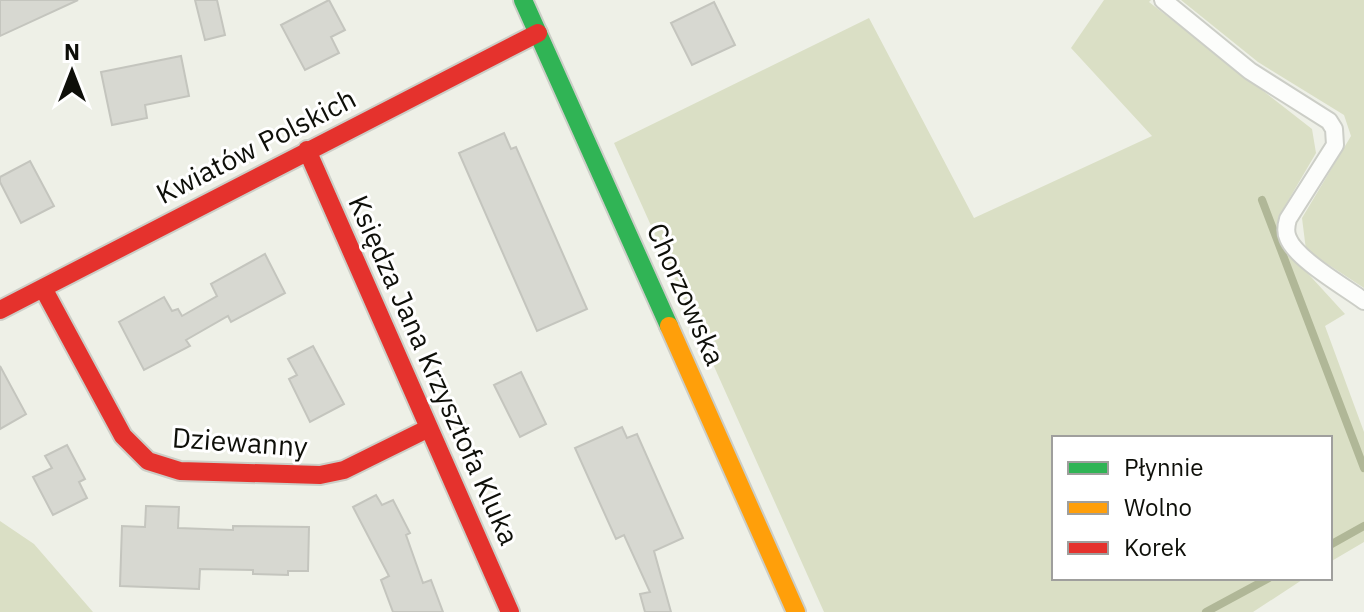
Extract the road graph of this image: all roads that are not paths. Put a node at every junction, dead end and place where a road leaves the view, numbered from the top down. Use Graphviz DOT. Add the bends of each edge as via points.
graph roads {
  1 [pos="523,0"];
  2 [pos="1163,0"];
  3 [pos="538,33"];
  4 [pos="307,150"];
  5 [pos="43,288"];
  6 [pos="1364,301"];
  7 [pos="0,310"];
  8 [pos="427,429"];
  9 [pos="510,612"];
  10 [pos="796,612"];
  1 -- 3 [label="street, Chorzowska"];
  2 -- 6 [label="lane" via="1250,71 1329,121 1335,145 1288,219 1288,241"];
  3 -- 4 [label="street, Kwiatów Polskich"];
  3 -- 10 [label="street, Chorzowska"];
  4 -- 5 [label="street, Kwiatów Polskich"];
  4 -- 8 [label="street, Księdza Jana Krzysztofa Kluka"];
  5 -- 7 [label="street, Kwiatów Polskich"];
  5 -- 8 [label="street, Dziewanny" via="123,436 135,451 163,467 320,475 344,470"];
  8 -- 9 [label="street, Księdza Jana Krzysztofa Kluka"];
}
